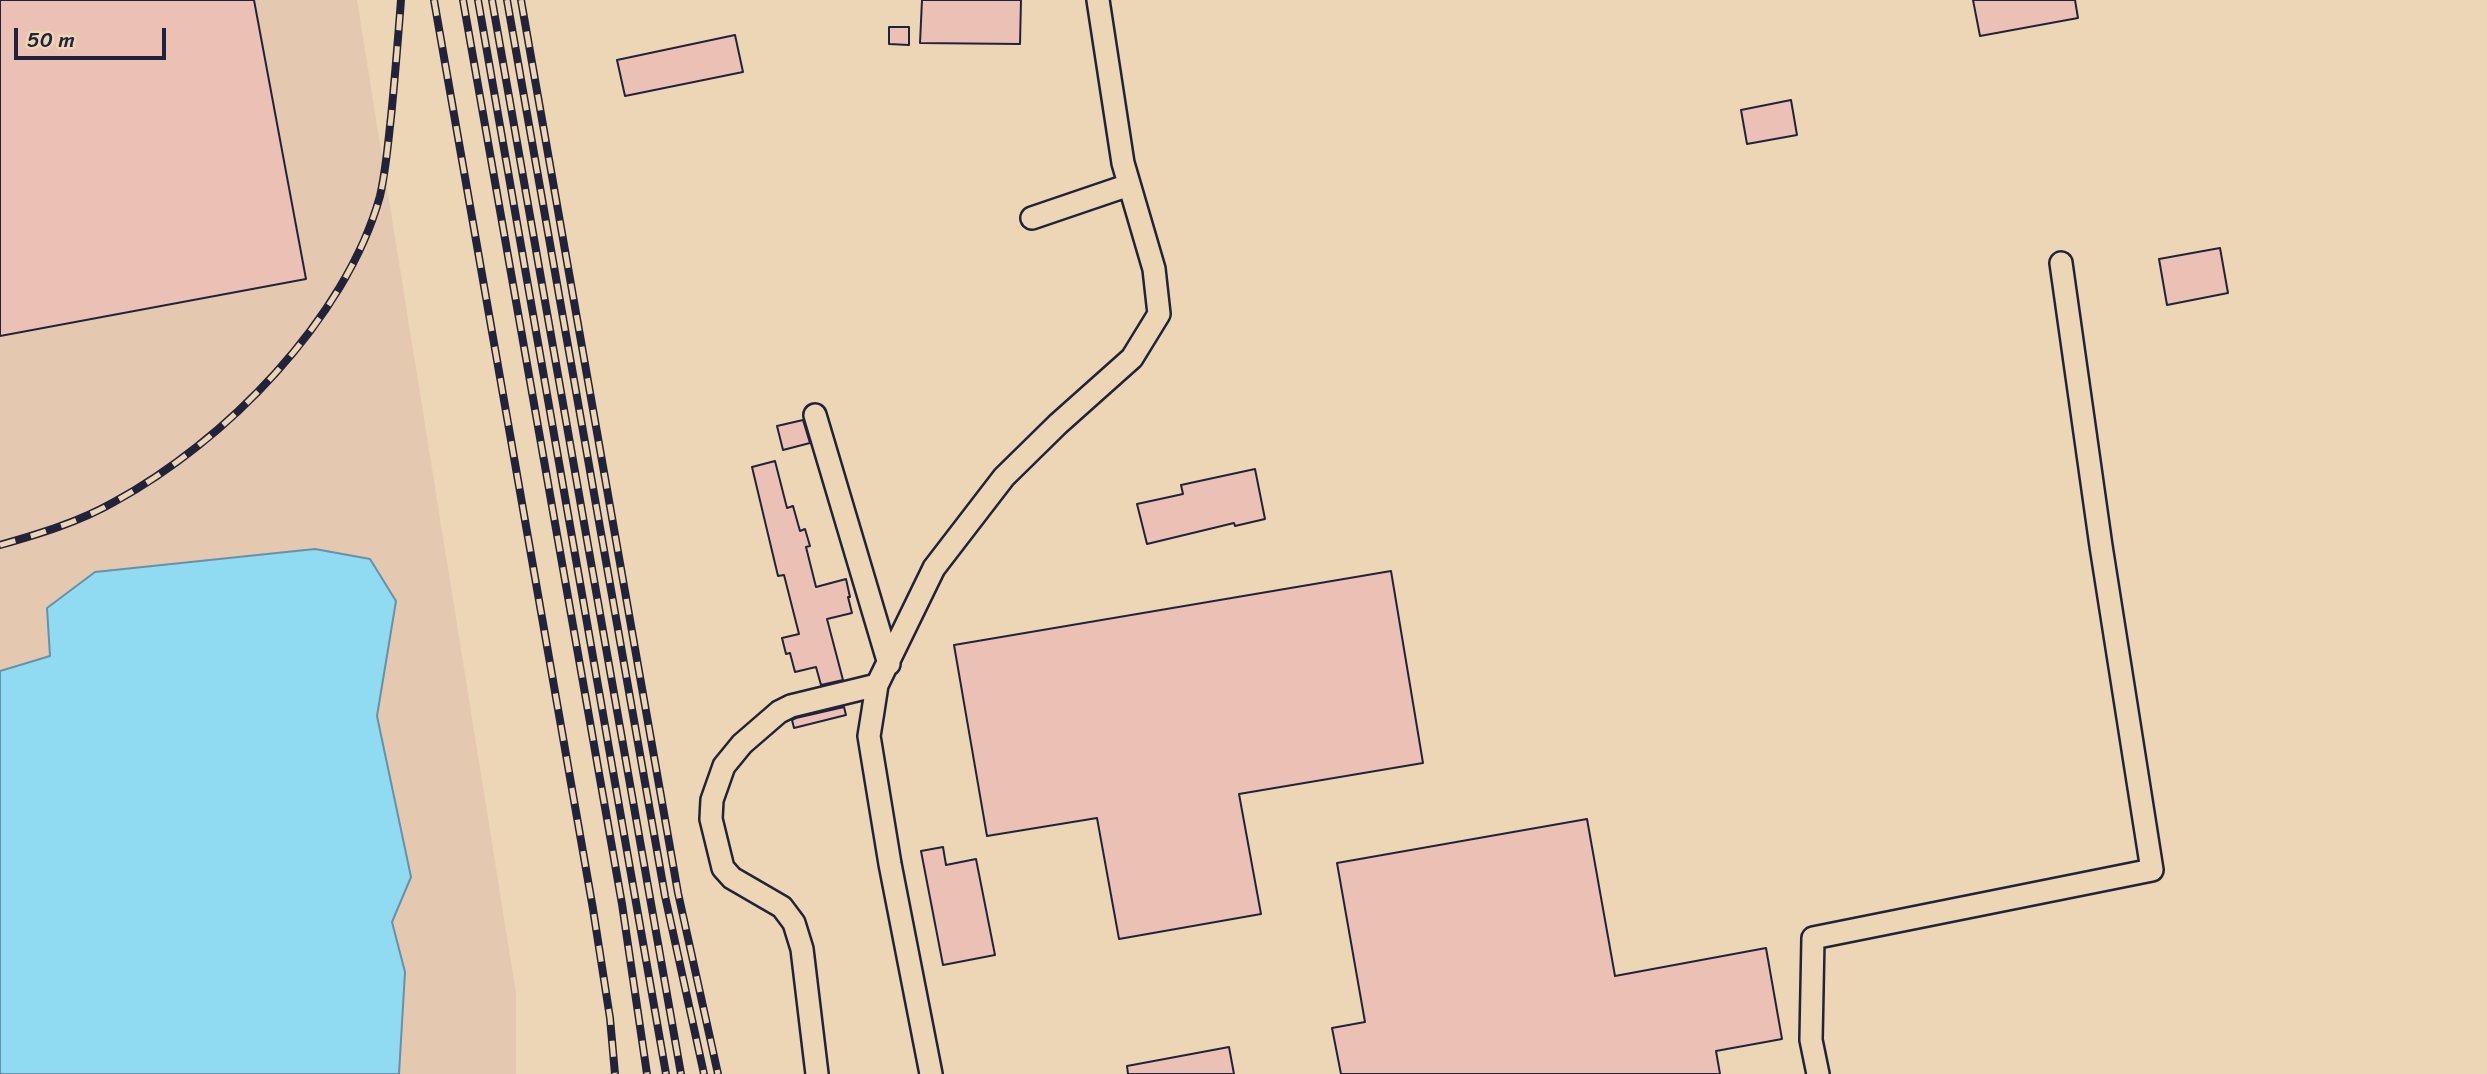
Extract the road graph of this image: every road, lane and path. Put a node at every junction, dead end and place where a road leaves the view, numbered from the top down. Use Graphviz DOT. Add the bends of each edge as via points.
graph roads {
  1 [pos="1098,0"];
  2 [pos="1129,185"];
  3 [pos="1032,218"];
  4 [pos="2061,263"];
  5 [pos="815,415"];
  6 [pos="888,664"];
  7 [pos="877,685"];
  8 [pos="817,1074"];
  9 [pos="931,1074"];
  10 [pos="1818,1074"];
  1 -- 2 [label="street"];
  2 -- 3 [label="street"];
  2 -- 6 [label="street" via="1154,269 1159,314 1132,358 1004,477 934,568"];
  4 -- 10 [label="street" via="2152,870 1813,937 1811,1040"];
  5 -- 6 [label="street"];
  6 -- 7 [label="street"];
  7 -- 8 [label="street" via="779,712 724,766 712,800 711,819 723,868 782,907 794,923 802,949"];
  7 -- 9 [label="street" via="869,736"];
}
